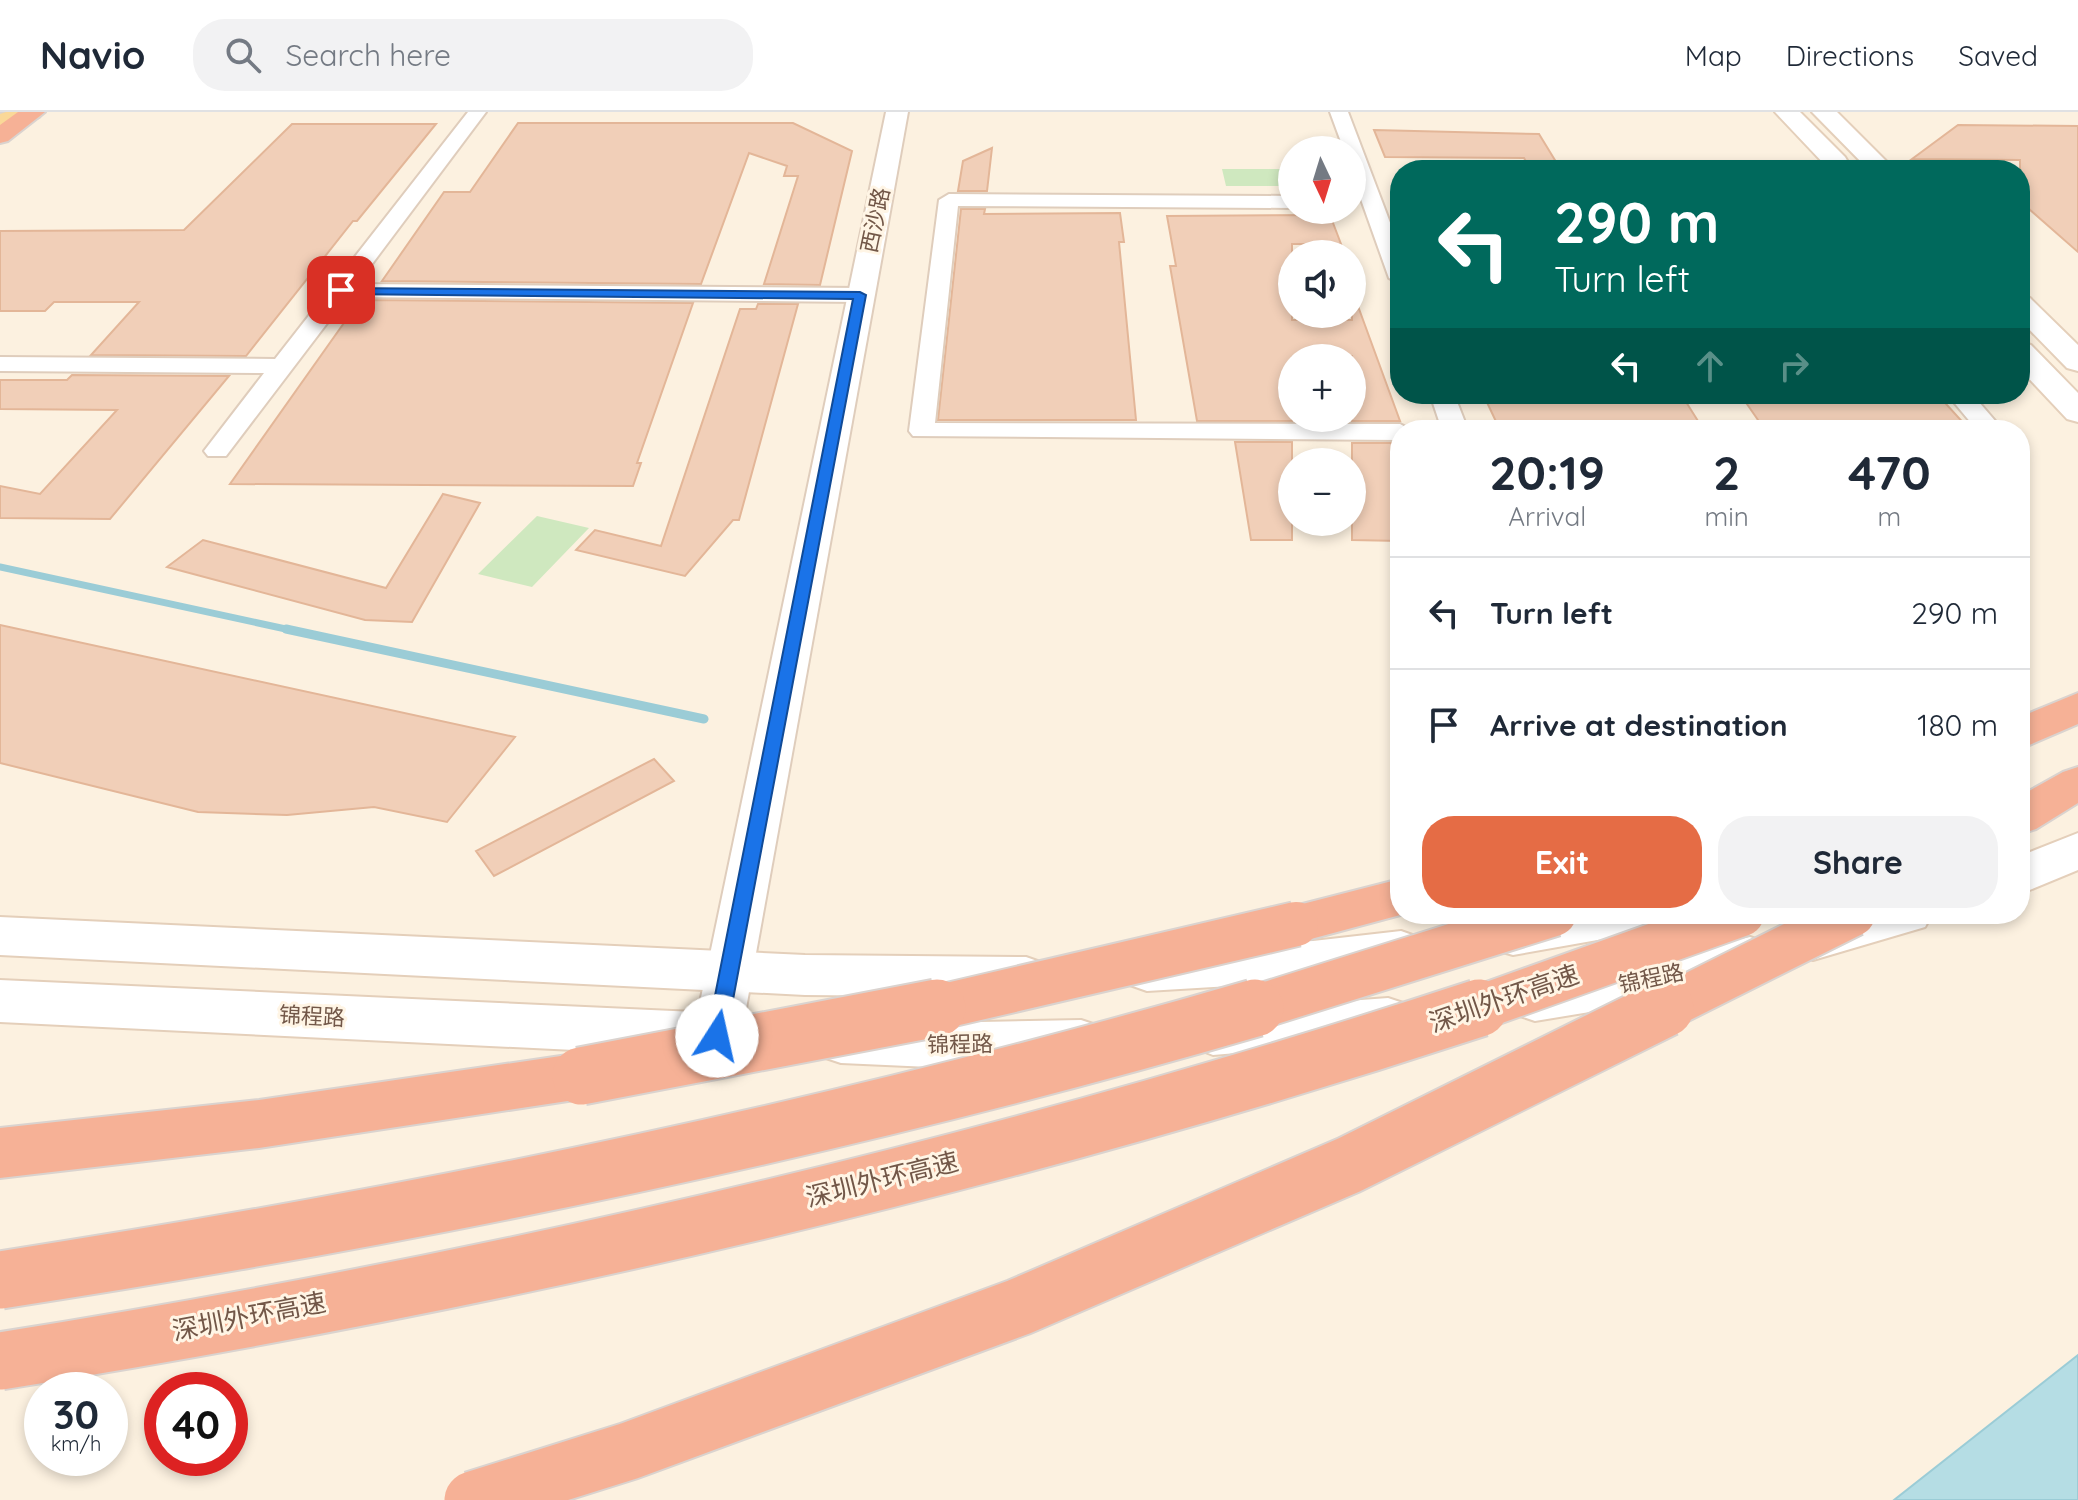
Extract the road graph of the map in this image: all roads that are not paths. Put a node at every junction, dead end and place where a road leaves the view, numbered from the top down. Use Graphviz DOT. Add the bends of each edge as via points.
graph roads {
  1 [pos="32,112"];
  2 [pos="477,112"];
  3 [pos="897,112"];
  4 [pos="1339,112"];
  5 [pos="1787,112"];
  6 [pos="1824,112"];
  7 [pos="0,121"];
  8 [pos="0,136"];
  9 [pos="1345,136"];
  10 [pos="1834,160"];
  11 [pos="1873,160"];
  12 [pos="1278,202"];
  13 [pos="1366,202"];
  14 [pos="1390,203"];
  15 [pos="1366,210"];
  16 [pos="1390,258"];
  17 [pos="341,290"];
  18 [pos="860,295"];
  19 [pos="2030,314"];
  20 [pos="2030,362"];
  21 [pos="2078,362"];
  22 [pos="0,364"];
  23 [pos="282,366"];
  24 [pos="1968,404"];
  25 [pos="2078,412"];
  26 [pos="1981,420"];
  27 [pos="1390,432"];
  28 [pos="217,451"];
  29 [pos="2078,698"];
  30 [pos="2078,707"];
  31 [pos="2030,714"];
  32 [pos="2030,729"];
  33 [pos="2078,774"];
  34 [pos="2078,783"];
  35 [pos="2030,796"];
  36 [pos="2030,811"];
  37 [pos="2078,850"];
  38 [pos="2030,872"];
  39 [pos="1390,900"];
  40 [pos="1523,924"];
  41 [pos="1580,924"];
  42 [pos="1714,924"];
  43 [pos="1833,924"];
  44 [pos="1871,924"];
  45 [pos="0,936"];
  46 [pos="729,970"];
  47 [pos="0,1001"];
  48 [pos="717,1036"];
  49 [pos="0,1153"];
  50 [pos="0,1280"];
  51 [pos="275,1312"];
  52 [pos="0,1361"];
  53 [pos="0,1386"];
  54 [pos="473,1500"];
  1 -- 7 [label="main road"];
  1 -- 8 [label="highway"];
  2 -- 17 [label="street"];
  3 -- 18 [label="street, 西沙路"];
  4 -- 9 [label="street"];
  5 -- 10 [label="main road"];
  6 -- 11 [label="main road"];
  12 -- 27 [label="street" via="949,200 922,431"];
  13 -- 14 [label="street"];
  15 -- 16 [label="street"];
  17 -- 18 [label="street"];
  17 -- 23 [label="street"];
  18 -- 46 [label="street, 西沙路"];
  19 -- 21 [label="main road"];
  20 -- 25 [label="main road"];
  22 -- 23 [label="street"];
  23 -- 28 [label="street"];
  24 -- 26 [label="street"];
  29 -- 31 [label="highway"];
  30 -- 32 [label="highway"];
  33 -- 35 [label="main road"];
  34 -- 36 [label="highway"];
  37 -- 38 [label="main road"];
  39 -- 49 [label="highway, bridge" via="1028,990 736,1049 422,1102"];
  40 -- 50 [label="highway, bridge" via="1142,1039 739,1140 289,1232"];
  41 -- 46 [label="main road" via="1453,946 1313,961 1074,976 936,978"];
  42 -- 51 [label="highway, 深圳外环高速, bridge" via="1358,1046 994,1150 518,1264"];
  43 -- 54 [label="highway, bridge" via="1349,1165 1047,1295 629,1451"];
  44 -- 48 [label="main road, 锦程路" via="1620,986 1332,1025 1079,1042 930,1045"];
  45 -- 46 [label="main road"];
  46 -- 48 [label="street, 西沙路"];
  47 -- 48 [label="main road, 锦程路"];
  51 -- 52 [label="highway, 深圳外环高速, bridge"];
  51 -- 53 [label="highway, bridge"];
}
